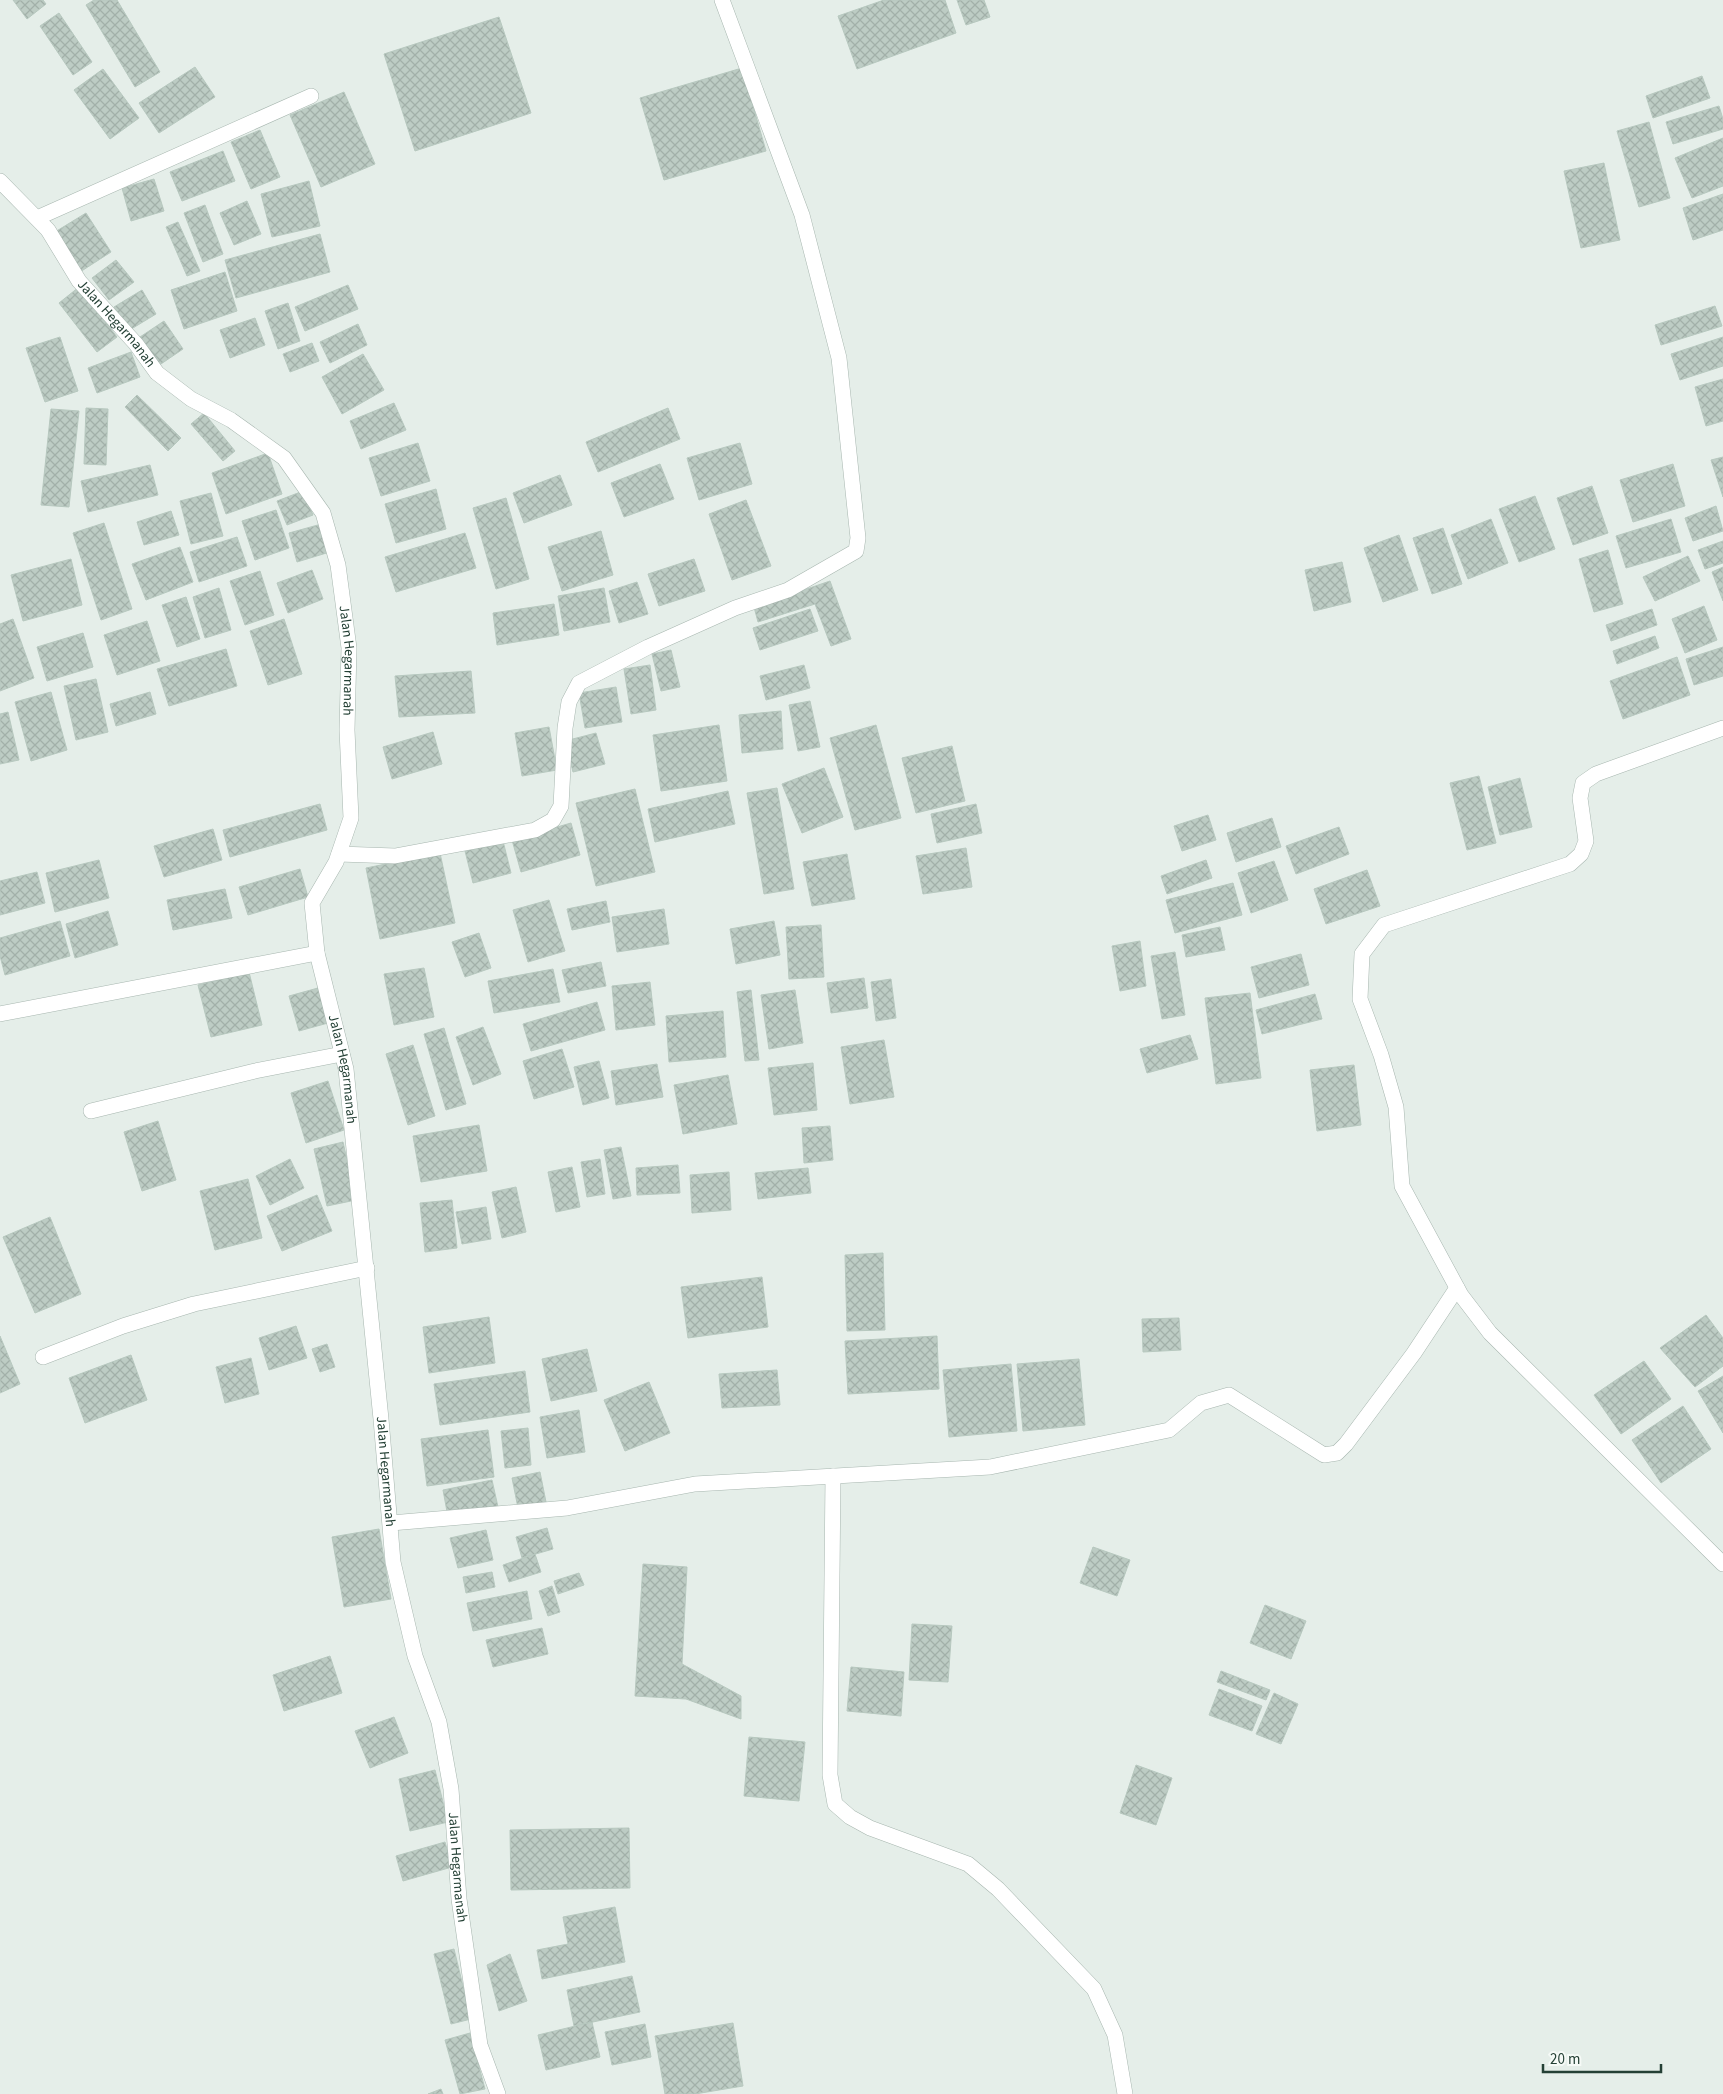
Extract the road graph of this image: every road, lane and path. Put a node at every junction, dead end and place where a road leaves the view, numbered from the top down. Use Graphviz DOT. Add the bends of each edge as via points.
graph roads {
  1 [pos="722,0"];
  2 [pos="311,96"];
  3 [pos="0,180"];
  4 [pos="37,218"];
  5 [pos="1723,728"];
  6 [pos="339,854"];
  7 [pos="317,953"];
  8 [pos="0,1014"];
  9 [pos="342,1054"];
  10 [pos="91,1111"];
  11 [pos="367,1268"];
  12 [pos="1457,1288"];
  13 [pos="43,1357"];
  14 [pos="833,1476"];
  15 [pos="391,1523"];
  16 [pos="1723,1564"];
  17 [pos="498,2094"];
  18 [pos="1125,2094"];
  1 -- 6 [label="street" via="802,215 838,358 858,538 856,551 788,590 709,620 579,683 569,702 561,806 553,820 535,830 395,856"];
  2 -- 4 [label="street"];
  3 -- 4 [label="street, Jalan Hegarmanah"];
  4 -- 6 [label="street, Jalan Hegarmanah" via="79,280 136,344 157,373 191,399 231,420 284,458 323,513 338,565 349,648 347,730 351,818"];
  5 -- 12 [label="street" via="1596,774 1583,783 1580,798 1586,841 1581,854 1570,864 1384,925 1362,954 1360,999 1396,1107 1402,1186"];
  6 -- 7 [label="street, Jalan Hegarmanah" via="312,903"];
  7 -- 8 [label="street"];
  7 -- 9 [label="street, Jalan Hegarmanah"];
  9 -- 10 [label="street" via="254,1071"];
  9 -- 11 [label="street, Jalan Hegarmanah"];
  11 -- 13 [label="street" via="194,1304 123,1326"];
  11 -- 15 [label="street, Jalan Hegarmanah"];
  12 -- 14 [label="street" via="1399,1374 1337,1453 1324,1455 1229,1395 1201,1403 1169,1430 1082,1449 990,1466"];
  12 -- 16 [label="street" via="1490,1333"];
  14 -- 15 [label="street" via="695,1484 568,1508"];
  14 -- 18 [label="street" via="830,1775 834,1804 870,1828 968,1864 998,1889 1094,1989 1115,2035"];
  15 -- 17 [label="street, Jalan Hegarmanah" via="393,1562 415,1656 439,1722 451,1788 459,1899 480,2045"];
}
